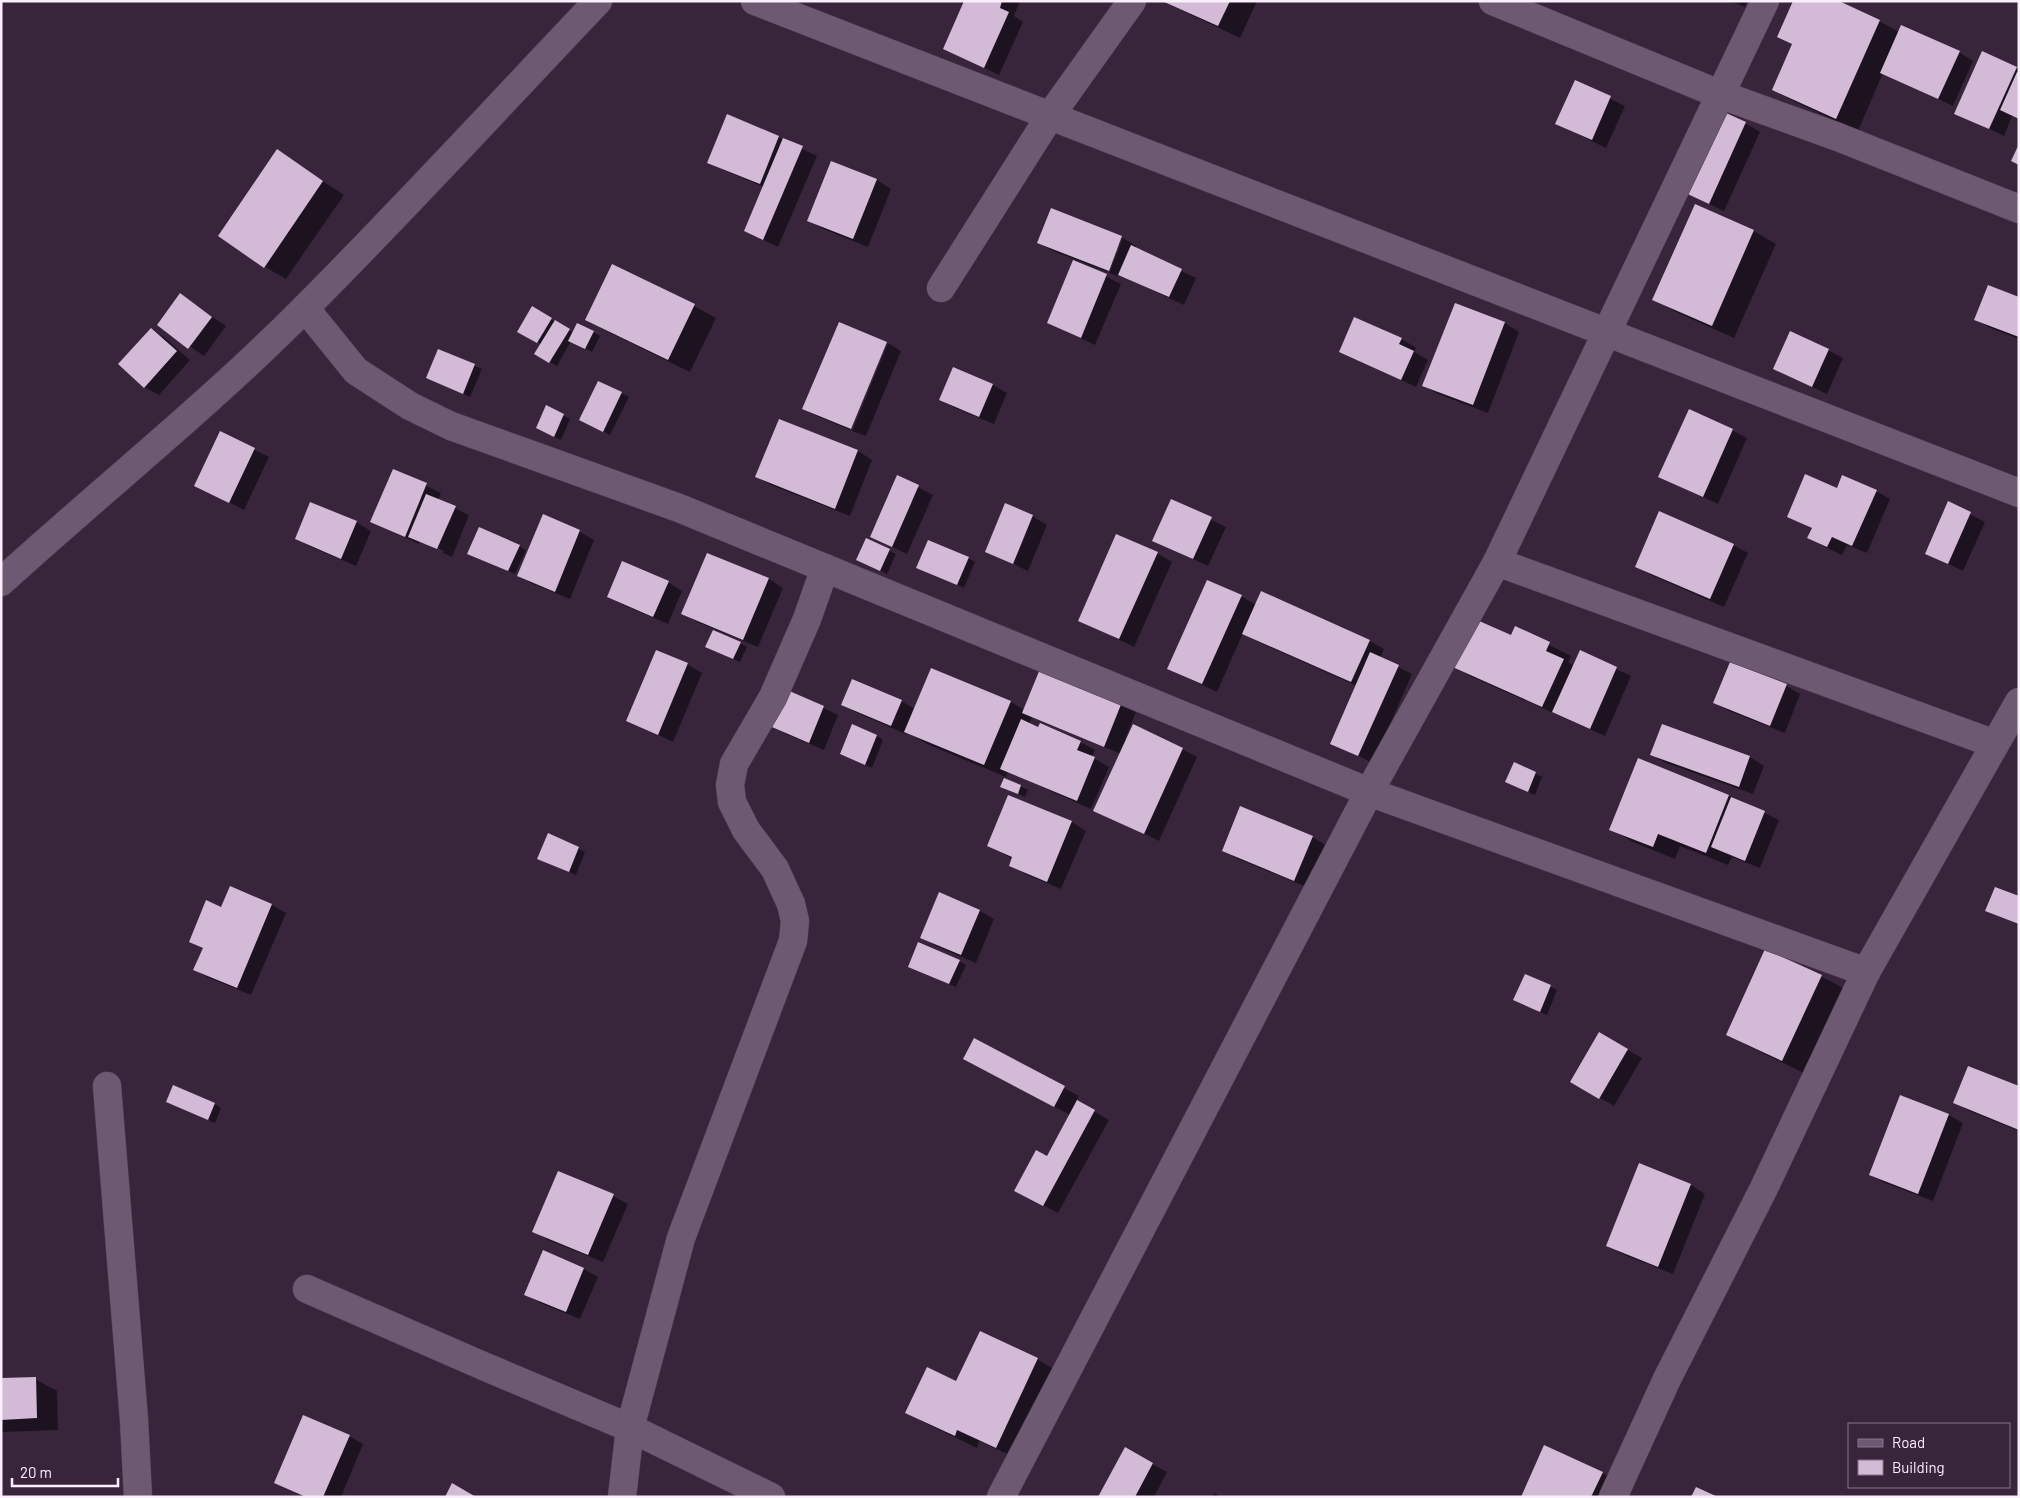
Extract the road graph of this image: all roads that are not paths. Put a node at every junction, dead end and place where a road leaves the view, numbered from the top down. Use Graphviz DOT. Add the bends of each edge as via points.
graph roads {
  1 [pos="598,1"];
  2 [pos="755,1"];
  3 [pos="1132,1"];
  4 [pos="1493,1"];
  5 [pos="1765,1"];
  6 [pos="1719,94"];
  7 [pos="1050,116"];
  8 [pos="2019,209"];
  9 [pos="941,288"];
  10 [pos="305,308"];
  11 [pos="1607,331"];
  12 [pos="2019,493"];
  13 [pos="1497,562"];
  14 [pos="826,568"];
  15 [pos="1,582"];
  16 [pos="2019,702"];
  17 [pos="1995,744"];
  18 [pos="1369,792"];
  19 [pos="1866,972"];
  20 [pos="107,1086"];
  21 [pos="307,1289"];
  22 [pos="630,1428"];
  23 [pos="138,1497"];
  24 [pos="622,1497"];
  25 [pos="771,1497"];
  26 [pos="1001,1497"];
  27 [pos="1613,1497"];
  1 -- 10 [label="street"];
  2 -- 7 [label="street"];
  3 -- 7 [label="street"];
  4 -- 6 [label="street"];
  5 -- 6 [label="street"];
  6 -- 8 [label="street"];
  6 -- 11 [label="street"];
  7 -- 9 [label="street"];
  7 -- 11 [label="street"];
  10 -- 14 [label="street" via="356,370 410,406 451,426 679,508"];
  10 -- 15 [label="street" via="185,420"];
  11 -- 12 [label="street"];
  11 -- 13 [label="street"];
  13 -- 17 [label="street"];
  13 -- 18 [label="street"];
  14 -- 18 [label="street"];
  14 -- 22 [label="street" via="773,697 734,764 730,785 732,802 746,830 775,869 791,904 796,921 793,940 681,1238"];
  16 -- 17 [label="street"];
  17 -- 19 [label="street"];
  18 -- 19 [label="street"];
  18 -- 26 [label="street"];
  19 -- 27 [label="street" via="1764,1188 1667,1379"];
  20 -- 23 [label="street"];
  21 -- 22 [label="street"];
  22 -- 24 [label="street"];
  22 -- 25 [label="street"];
}
